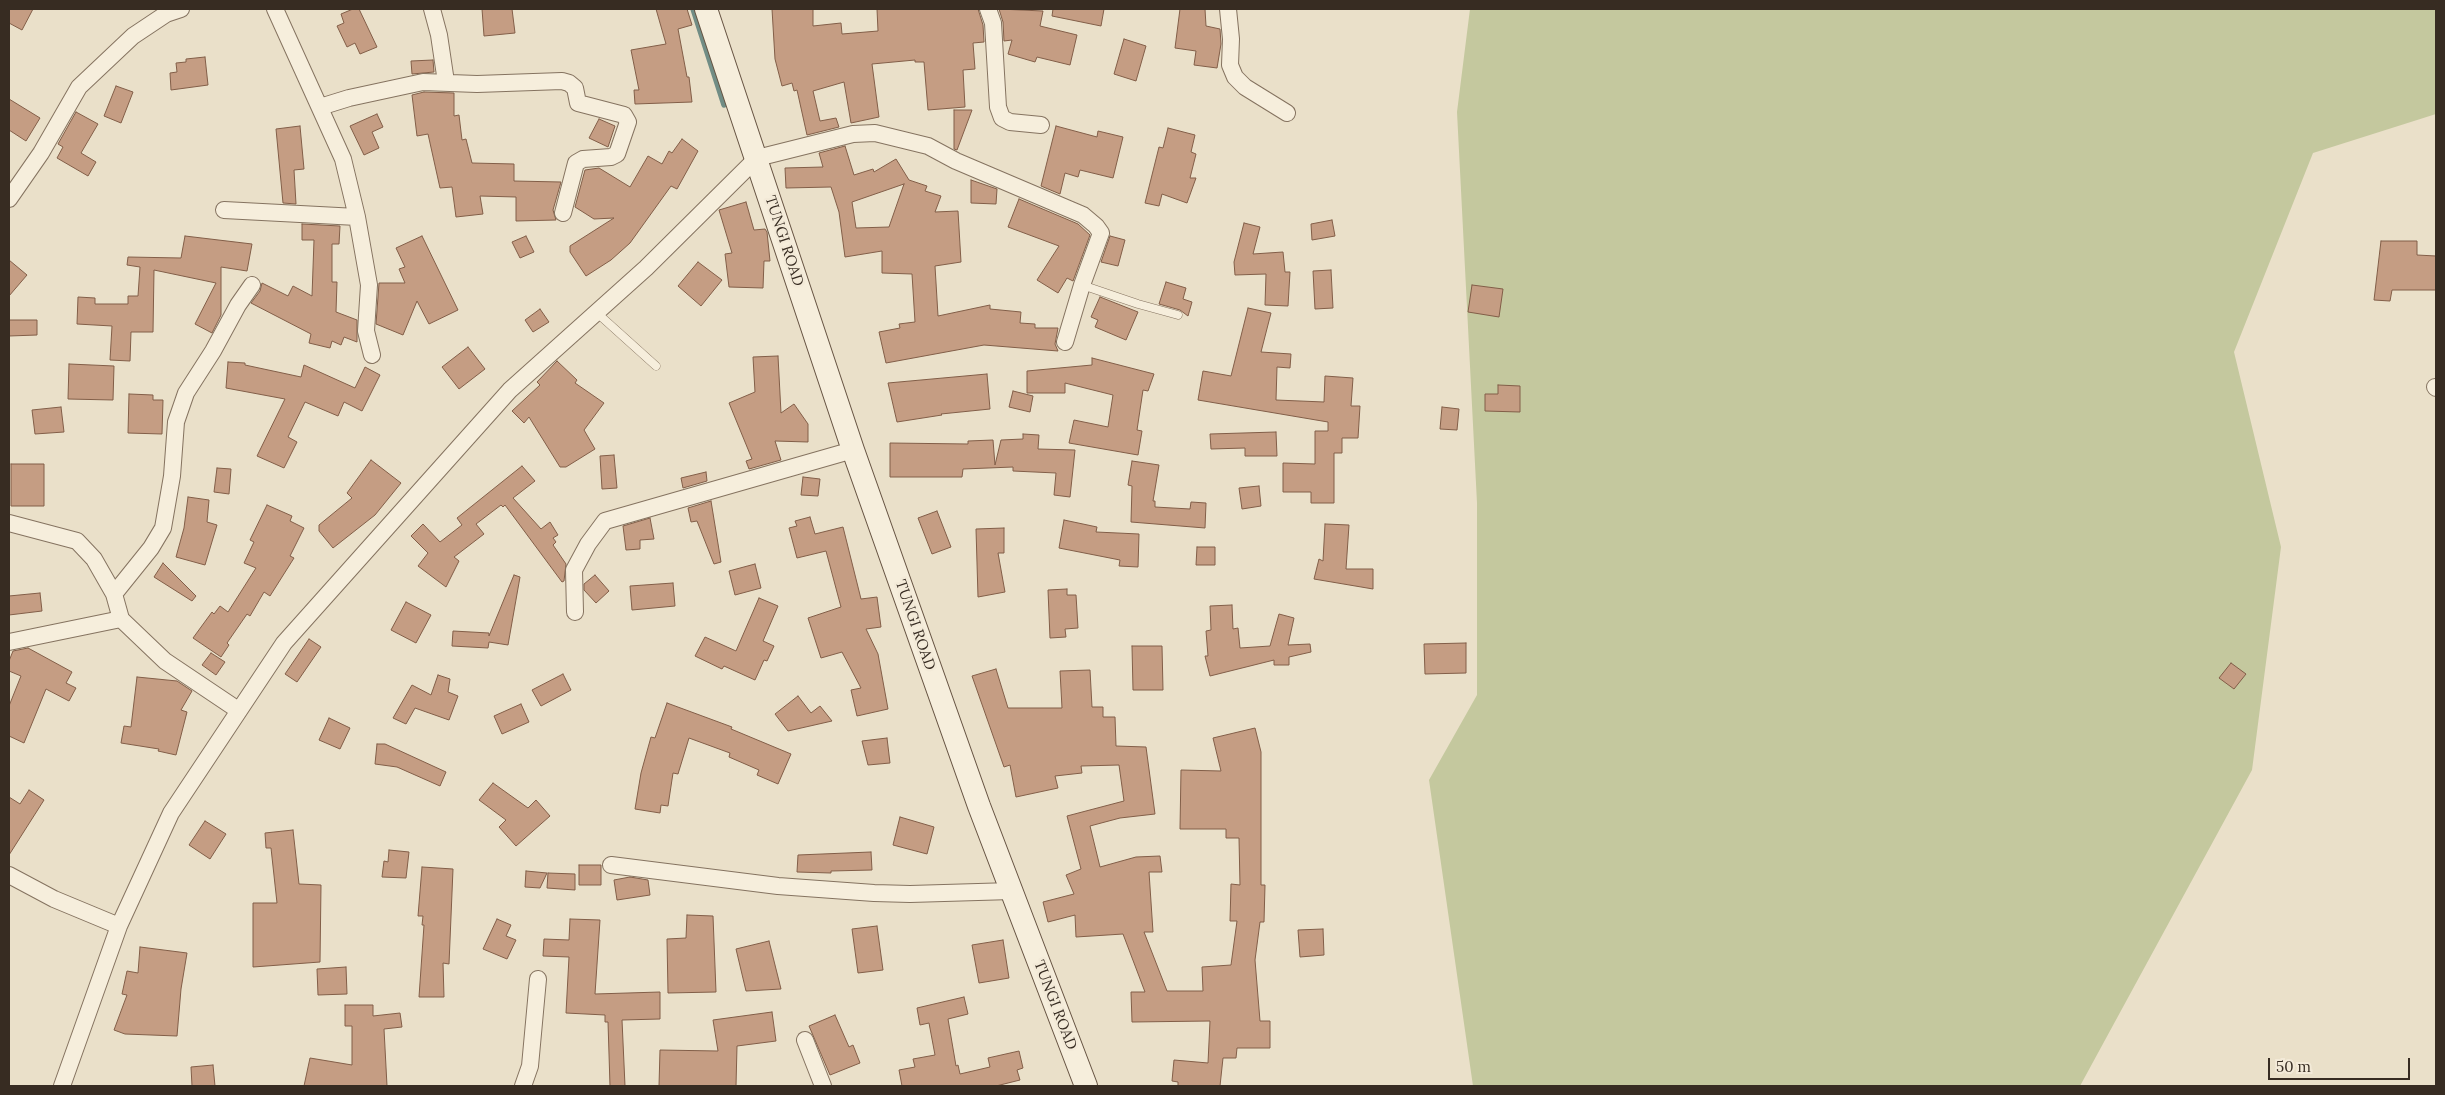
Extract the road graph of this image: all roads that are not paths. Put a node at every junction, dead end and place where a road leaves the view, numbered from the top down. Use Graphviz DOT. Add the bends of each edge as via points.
graph roads {
  1 [pos="181,9"];
  2 [pos="275,9"];
  3 [pos="432,9"];
  4 [pos="706,9"];
  5 [pos="988,9"];
  6 [pos="1228,9"];
  7 [pos="446,82"];
  8 [pos="320,107"];
  9 [pos="1287,113"];
  10 [pos="1041,125"];
  11 [pos="757,158"];
  12 [pos="9,199"];
  13 [pos="224,210"];
  14 [pos="563,213"];
  15 [pos="357,217"];
  16 [pos="252,285"];
  17 [pos="1082,285"];
  18 [pos="596,312"];
  19 [pos="1178,315"];
  20 [pos="1065,342"];
  21 [pos="372,355"];
  22 [pos="656,366"];
  23 [pos="853,450"];
  24 [pos="9,523"];
  25 [pos="114,594"];
  26 [pos="576,612"];
  27 [pos="121,619"];
  28 [pos="9,642"];
  29 [pos="238,710"];
  30 [pos="611,865"];
  31 [pos="9,875"];
  32 [pos="1012,891"];
  33 [pos="119,926"];
  34 [pos="538,979"];
  35 [pos="805,1040"];
  36 [pos="62,1086"];
  37 [pos="524,1086"];
  38 [pos="823,1086"];
  39 [pos="1086,1086"];
  1 -- 12 [label="street" via="166,14 133,36 79,87"];
  2 -- 8 [label="street"];
  3 -- 7 [label="street"];
  4 -- 11 [label="main road, TUNGI ROAD"];
  5 -- 10 [label="street" via="993,23 998,107 1002,118 1010,122"];
  6 -- 9 [label="street" via="1230,65 1235,77 1245,87"];
  7 -- 8 [label="street" via="422,82"];
  7 -- 14 [label="street" via="562,81 574,88 578,103 624,114 627,118 617,154 576,163"];
  8 -- 15 [label="street" via="343,159"];
  11 -- 17 [label="street" via="853,134 875,133 928,146 1083,215 1096,226 1101,233"];
  11 -- 18 [label="street" via="646,268"];
  11 -- 23 [label="main road, TUNGI ROAD"];
  13 -- 15 [label="street"];
  15 -- 21 [label="street" via="370,286 366,331"];
  16 -- 25 [label="street" via="184,400 176,422 172,476 163,528"];
  17 -- 19 [label="lane"];
  17 -- 20 [label="street"];
  18 -- 22 [label="lane"];
  18 -- 29 [label="street" via="510,390 284,643"];
  23 -- 26 [label="street" via="605,521 574,570"];
  23 -- 32 [label="main road, TUNGI ROAD" via="975,796"];
  24 -- 25 [label="street" via="77,541 94,560"];
  25 -- 27 [label="street"];
  27 -- 28 [label="street"];
  27 -- 29 [label="street" via="165,661"];
  29 -- 33 [label="street" via="171,813"];
  30 -- 32 [label="street" via="778,886 874,893"];
  31 -- 33 [label="street" via="54,900"];
  32 -- 39 [label="main road, TUNGI ROAD"];
  33 -- 36 [label="street"];
  34 -- 37 [label="street" via="530,1066"];
  35 -- 38 [label="street"];
}
